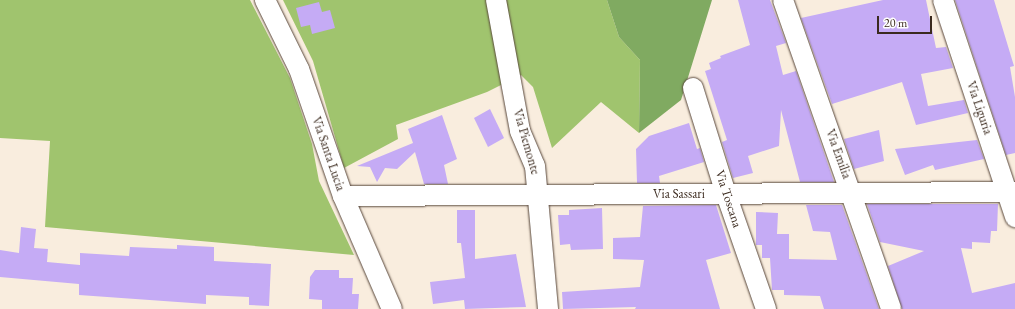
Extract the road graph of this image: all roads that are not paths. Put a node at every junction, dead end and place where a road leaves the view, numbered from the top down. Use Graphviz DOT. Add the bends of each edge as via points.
graph roads {
  1 [pos="265,0"];
  2 [pos="496,0"];
  3 [pos="783,0"];
  4 [pos="943,0"];
  5 [pos="693,88"];
  6 [pos="852,192"];
  7 [pos="1011,192"];
  8 [pos="539,194"];
  9 [pos="726,194"];
  10 [pos="342,196"];
  11 [pos="1015,217"];
  12 [pos="392,309"];
  13 [pos="548,309"];
  14 [pos="766,309"];
  15 [pos="891,309"];
  1 -- 10 [label="street, Via Santa Lucia" via="299,69"];
  2 -- 8 [label="street, Via Piemonte" via="520,131 535,166"];
  3 -- 6 [label="street, Via Emilia"];
  4 -- 7 [label="street, Via Liguria"];
  5 -- 9 [label="street, Via Toscana"];
  6 -- 7 [label="street, Via Sassari"];
  6 -- 9 [label="street, Via Sassari"];
  6 -- 15 [label="street, Via Emilia"];
  7 -- 11 [label="street, Via Liguria"];
  8 -- 9 [label="street, Via Sassari"];
  8 -- 10 [label="street, Via Sassari"];
  8 -- 13 [label="street, Via Piemonte"];
  9 -- 14 [label="street, Via Toscana"];
  10 -- 12 [label="street, Via Santa Lucia"];
}
